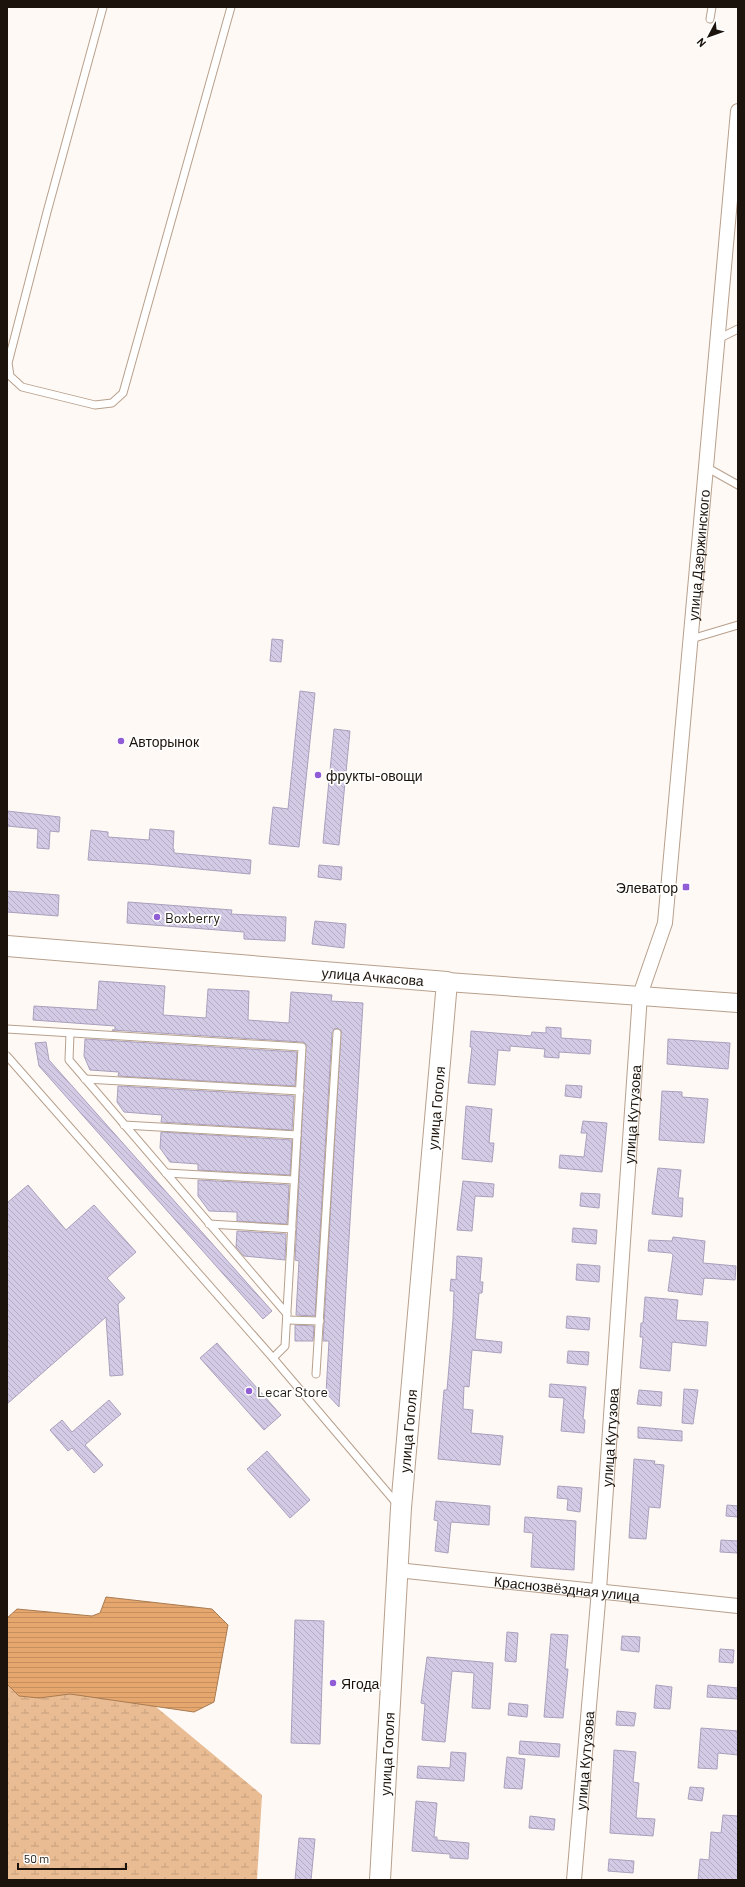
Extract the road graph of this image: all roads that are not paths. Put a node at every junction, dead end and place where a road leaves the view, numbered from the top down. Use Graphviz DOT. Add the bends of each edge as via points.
graph roads {
  1 [pos="103,7"];
  2 [pos="231,7"];
  3 [pos="712,7"];
  4 [pos="710,18"];
  5 [pos="738,111"];
  6 [pos="738,329"];
  7 [pos="718,339"];
  8 [pos="706,466"];
  9 [pos="738,485"];
  10 [pos="738,625"];
  11 [pos="691,639"];
  12 [pos="7,946"];
  13 [pos="447,982"];
  14 [pos="640,995"];
  15 [pos="738,1003"];
  16 [pos="7,1029"];
  17 [pos="70,1033"];
  18 [pos="337,1033"];
  19 [pos="7,1056"];
  20 [pos="85,1079"];
  21 [pos="300,1091"];
  22 [pos="124,1124"];
  23 [pos="297,1135"];
  24 [pos="166,1174"];
  25 [pos="294,1180"];
  26 [pos="209,1224"];
  27 [pos="292,1228"];
  28 [pos="287,1317"];
  29 [pos="320,1321"];
  30 [pos="273,1358"];
  31 [pos="316,1374"];
  32 [pos="401,1508"];
  33 [pos="397,1570"];
  34 [pos="599,1590"];
  35 [pos="738,1606"];
  36 [pos="380,1880"];
  37 [pos="574,1880"];
  1 -- 2 [label="lane" via="8,363 10,376 22,387 95,405 112,403 122,393"];
  3 -- 4 [label="lane"];
  5 -- 7 [label="street, улица Дзержинского"];
  6 -- 7 [label="lane"];
  7 -- 8 [label="street, улица Дзержинского"];
  8 -- 9 [label="lane"];
  8 -- 11 [label="street, улица Дзержинского"];
  10 -- 11 [label="lane"];
  11 -- 14 [label="street, улица Дзержинского" via="665,923"];
  12 -- 13 [label="main road, улица Ачкасова"];
  13 -- 14 [label="street, улица Ачкасова"];
  13 -- 32 [label="main road, улица Гоголя"];
  14 -- 15 [label="street, улица Ачкасова"];
  14 -- 34 [label="street, улица Кутузова"];
  16 -- 17 [label="lane"];
  17 -- 20 [label="lane" via="69,1060"];
  17 -- 21 [label="lane" via="302,1047"];
  18 -- 29 [label="lane"];
  19 -- 30 [label="lane"];
  20 -- 21 [label="lane"];
  20 -- 22 [label="lane"];
  21 -- 23 [label="lane"];
  22 -- 23 [label="lane"];
  22 -- 24 [label="lane"];
  23 -- 25 [label="lane"];
  24 -- 25 [label="lane"];
  24 -- 26 [label="lane"];
  25 -- 27 [label="lane"];
  26 -- 27 [label="lane"];
  26 -- 28 [label="lane"];
  27 -- 28 [label="lane"];
  28 -- 29 [label="lane"];
  28 -- 30 [label="lane" via="285,1346"];
  29 -- 31 [label="lane"];
  30 -- 32 [label="lane"];
  32 -- 33 [label="main road, улица Гоголя"];
  33 -- 34 [label="street, Краснозвёздная улица"];
  33 -- 36 [label="main road, улица Гоголя"];
  34 -- 35 [label="street, Краснозвёздная улица"];
  34 -- 37 [label="street, улица Кутузова"];
}
